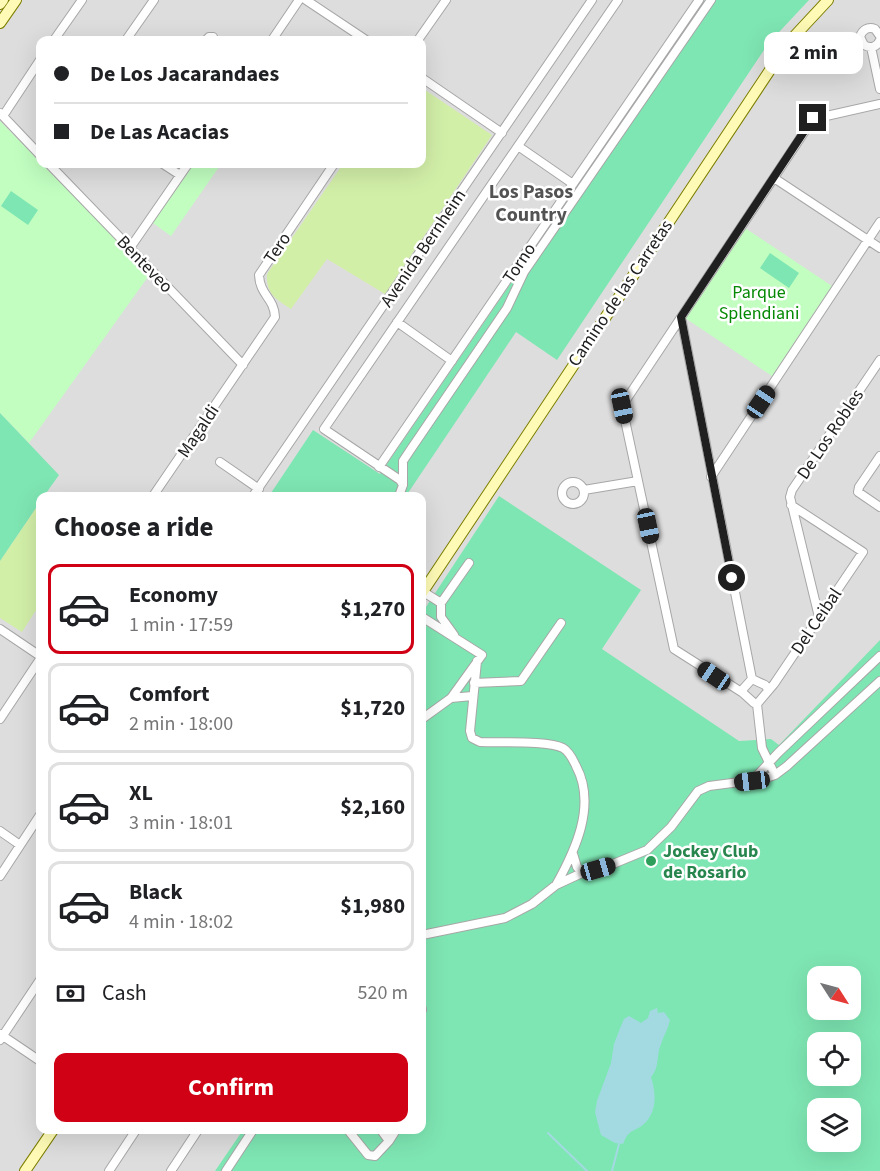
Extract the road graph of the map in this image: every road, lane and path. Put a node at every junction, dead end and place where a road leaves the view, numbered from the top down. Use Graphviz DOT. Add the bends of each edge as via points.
graph roads {
  1 [pos="82,0"];
  2 [pos="154,0"];
  3 [pos="299,0"];
  4 [pos="306,0"];
  5 [pos="446,0"];
  6 [pos="592,0"];
  7 [pos="618,0"];
  8 [pos="711,0"];
  9 [pos="828,0"];
  10 [pos="695,2"];
  11 [pos="5,3"];
  12 [pos="0,23"];
  13 [pos="57,36"];
  14 [pos="129,36"];
  15 [pos="275,36"];
  16 [pos="360,36"];
  17 [pos="421,36"];
  18 [pos="880,38"];
  19 [pos="871,47"];
  20 [pos="36,66"];
  21 [pos="426,81"];
  22 [pos="880,89"];
  23 [pos="880,104"];
  24 [pos="1,114"];
  25 [pos="502,133"];
  26 [pos="518,146"];
  27 [pos="36,151"];
  28 [pos="53,168"];
  29 [pos="169,168"];
  30 [pos="185,168"];
  31 [pos="331,168"];
  32 [pos="180,176"];
  33 [pos="774,178"];
  34 [pos="573,184"];
  35 [pos="880,222"];
  36 [pos="868,240"];
  37 [pos="130,248"];
  38 [pos="880,248"];
  39 [pos="681,317"];
  40 [pos="397,322"];
  41 [pos="880,360"];
  42 [pos="452,361"];
  43 [pos="243,365"];
  44 [pos="880,456"];
  45 [pos="220,462"];
  46 [pos="380,467"];
  47 [pos="711,477"];
  48 [pos="638,481"];
  49 [pos="403,485"];
  50 [pos="584,490"];
  51 [pos="156,492"];
  52 [pos="255,492"];
  53 [pos="257,492"];
  54 [pos="400,492"];
  55 [pos="791,505"];
  56 [pos="880,507"];
  57 [pos="469,563"];
  58 [pos="426,586"];
  59 [pos="426,594"];
  60 [pos="441,603"];
  61 [pos="819,617"];
  62 [pos="426,619"];
  63 [pos="561,623"];
  64 [pos="0,629"];
  65 [pos="445,630"];
  66 [pos="36,655"];
  67 [pos="880,656"];
  68 [pos="477,661"];
  69 [pos="36,664"];
  70 [pos="752,679"];
  71 [pos="880,681"];
  72 [pos="474,683"];
  73 [pos="768,689"];
  74 [pos="742,693"];
  75 [pos="472,696"];
  76 [pos="451,698"];
  77 [pos="758,704"];
  78 [pos="426,716"];
  79 [pos="0,719"];
  80 [pos="768,763"];
  81 [pos="774,775"];
  82 [pos="752,781"];
  83 [pos="36,821"];
  84 [pos="0,831"];
  85 [pos="20,845"];
  86 [pos="573,854"];
  87 [pos="582,873"];
  88 [pos="0,876"];
  89 [pos="556,885"];
  90 [pos="426,934"];
  91 [pos="36,986"];
  92 [pos="1,1037"];
  93 [pos="36,1059"];
  94 [pos="50,1134"];
  95 [pos="133,1134"];
  96 [pos="195,1134"];
  97 [pos="250,1134"];
  98 [pos="351,1134"];
  99 [pos="384,1134"];
  100 [pos="393,1134"];
  101 [pos="389,1141"];
  102 [pos="25,1171"];
  103 [pos="109,1171"];
  104 [pos="171,1171"];
  105 [pos="226,1171"];
  1 -- 13 [label="street"];
  2 -- 14 [label="street"];
  3 -- 15 [label="street"];
  4 -- 16 [label="street"];
  5 -- 17 [label="street"];
  6 -- 25 [label="street, Avenida Bernheim"];
  7 -- 26 [label="street"];
  8 -- 49 [label="street" via="531,263 507,308 403,461"];
  9 -- 58 [label="street, Camino de las Carretas" via="788,43"];
  10 -- 34 [label="street, Torno"];
  11 -- 12 [label="street"];
  18 -- 19 [label="street"];
  18 -- 19 [label="street" via="872,27 863,31 862,43"];
  19 -- 22 [label="street"];
  20 -- 24 [label="street"];
  21 -- 25 [label="street"];
  23 -- 33 [label="street" via="813,118"];
  24 -- 27 [label="street"];
  25 -- 53 [label="street, Avenida Bernheim"];
  26 -- 34 [label="street"];
  26 -- 40 [label="street"];
  28 -- 37 [label="street, Benteveo"];
  29 -- 32 [label="street"];
  30 -- 32 [label="street"];
  31 -- 43 [label="street, Tero" via="259,275 259,287 274,306 275,317"];
  32 -- 37 [label="street"];
  33 -- 36 [label="street"];
  33 -- 39 [label="street"];
  34 -- 42 [label="street, Torno"];
  35 -- 36 [label="street"];
  36 -- 38 [label="street"];
  36 -- 47 [label="street"];
  37 -- 43 [label="street, Benteveo"];
  39 -- 47 [label="street"];
  39 -- 48 [label="street" via="622,406"];
  40 -- 42 [label="street"];
  40 -- 46 [label="street" via="324,429"];
  41 -- 55 [label="street, De Los Robles" via="792,490"];
  42 -- 46 [label="street, Torno"];
  43 -- 51 [label="street, Magaldi"];
  44 -- 56 [label="street" via="858,492"];
  45 -- 52 [label="street"];
  46 -- 49 [label="street"];
  47 -- 70 [label="street"];
  48 -- 50 [label="street"];
  48 -- 74 [label="street" via="675,649"];
  49 -- 54 [label="street"];
  55 -- 61 [label="street"];
  55 -- 61 [label="street, Del Ceibal" via="862,552"];
  57 -- 60 [label="street"];
  59 -- 60 [label="street"];
  60 -- 65 [label="street"];
  61 -- 73 [label="street, Del Ceibal"];
  62 -- 65 [label="street"];
  63 -- 72 [label="street" via="521,681"];
  64 -- 66 [label="street"];
  65 -- 68 [label="street" via="482,655"];
  67 -- 80 [label="street"];
  68 -- 72 [label="street"];
  68 -- 76 [label="street"];
  69 -- 79 [label="street"];
  70 -- 73 [label="street"];
  70 -- 74 [label="street"];
  71 -- 81 [label="street"];
  72 -- 75 [label="street"];
  73 -- 77 [label="street"];
  74 -- 77 [label="street"];
  75 -- 76 [label="street"];
  75 -- 86 [label="street" via="472,738 480,742 549,745 569,753 580,772 585,796"];
  76 -- 78 [label="street"];
  77 -- 80 [label="street" via="761,740"];
  80 -- 81 [label="street"];
  80 -- 82 [label="street"];
  81 -- 82 [label="street"];
  82 -- 87 [label="street" via="698,791 646,850"];
  83 -- 85 [label="street"];
  84 -- 85 [label="street"];
  85 -- 88 [label="street"];
  86 -- 87 [label="street"];
  86 -- 89 [label="street"];
  87 -- 89 [label="street"];
  89 -- 90 [label="street" via="506,918"];
  91 -- 92 [label="street"];
  92 -- 93 [label="street"];
  94 -- 102 [label="street"];
  95 -- 103 [label="street"];
  96 -- 104 [label="street"];
  97 -- 105 [label="street"];
  98 -- 101 [label="street" via="368,1155 375,1156"];
  99 -- 101 [label="street"];
  100 -- 101 [label="street"];
}
